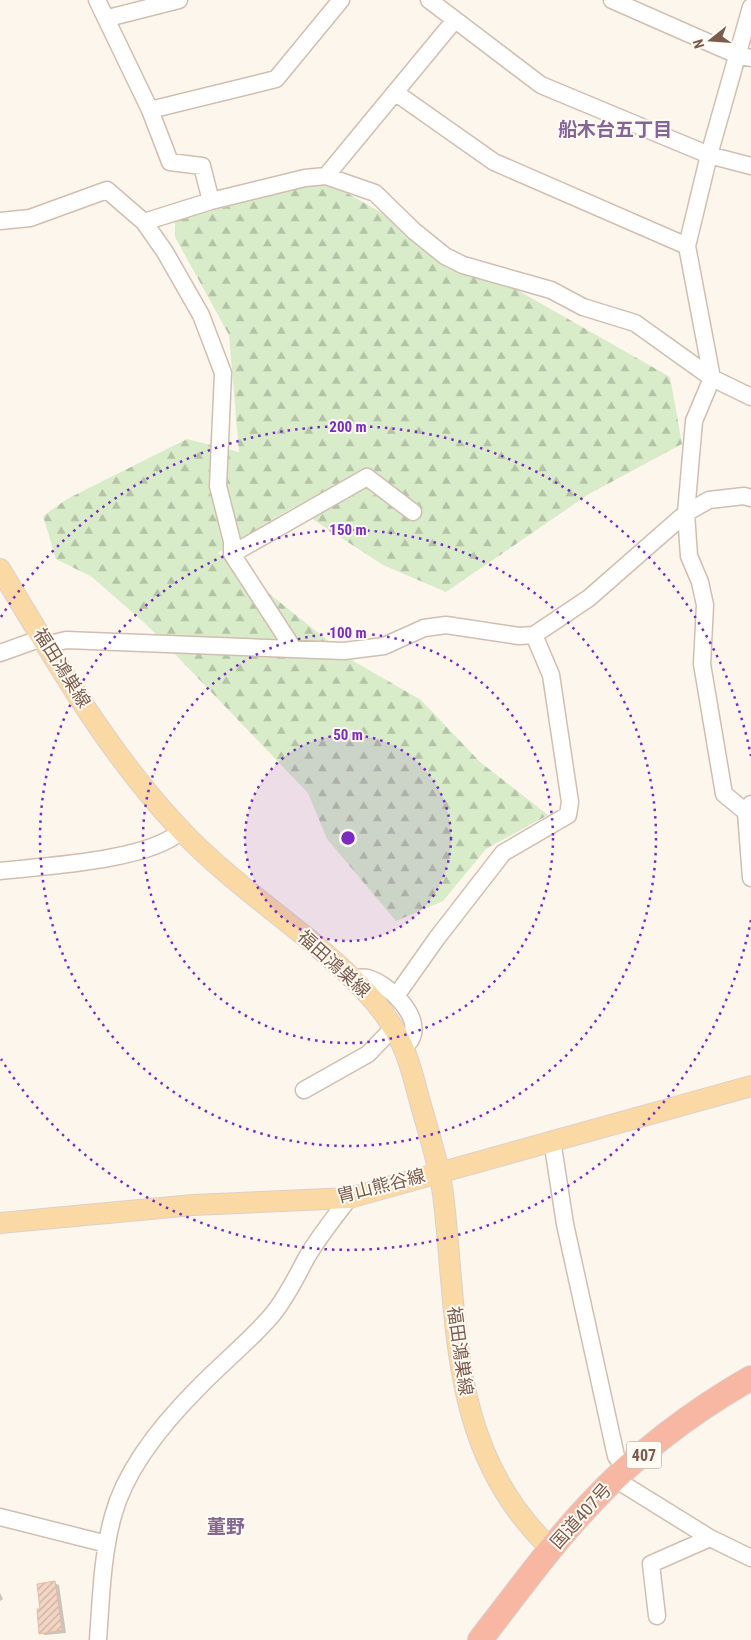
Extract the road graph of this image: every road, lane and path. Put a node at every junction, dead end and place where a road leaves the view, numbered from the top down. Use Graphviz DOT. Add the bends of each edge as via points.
graph roads {
  1 [pos="97,0"];
  2 [pos="179,0"];
  3 [pos="341,0"];
  4 [pos="429,0"];
  5 [pos="612,0"];
  6 [pos="751,7"];
  7 [pos="108,18"];
  8 [pos="454,21"];
  9 [pos="744,57"];
  10 [pos="396,93"];
  11 [pos="150,110"];
  12 [pos="709,155"];
  13 [pos="751,166"];
  14 [pos="326,176"];
  15 [pos="211,201"];
  16 [pos="0,221"];
  17 [pos="144,222"];
  18 [pos="687,246"];
  19 [pos="712,378"];
  20 [pos="751,397"];
  21 [pos="751,498"];
  22 [pos="413,512"];
  23 [pos="686,513"];
  24 [pos="232,554"];
  25 [pos="0,569"];
  26 [pos="534,635"];
  27 [pos="44,642"];
  28 [pos="293,648"];
  29 [pos="0,653"];
  30 [pos="749,809"];
  31 [pos="181,831"];
  32 [pos="0,871"];
  33 [pos="751,878"];
  34 [pos="353,978"];
  35 [pos="396,996"];
  36 [pos="393,1028"];
  37 [pos="404,1048"];
  38 [pos="751,1086"];
  39 [pos="304,1090"];
  40 [pos="552,1140"];
  41 [pos="439,1172"];
  42 [pos="349,1198"];
  43 [pos="0,1223"];
  44 [pos="751,1378"];
  45 [pos="620,1474"];
  46 [pos="0,1517"];
  47 [pos="710,1538"];
  48 [pos="107,1544"];
  49 [pos="550,1548"];
  50 [pos="751,1558"];
  51 [pos="657,1616"];
  52 [pos="98,1640"];
  53 [pos="480,1640"];
  1 -- 7 [label="street"];
  2 -- 7 [label="street"];
  3 -- 11 [label="street" via="276,79"];
  4 -- 8 [label="street"];
  5 -- 9 [label="street"];
  6 -- 9 [label="street"];
  7 -- 11 [label="street"];
  8 -- 10 [label="street"];
  8 -- 12 [label="street" via="541,85"];
  9 -- 12 [label="street"];
  10 -- 14 [label="street"];
  10 -- 18 [label="street" via="494,162"];
  11 -- 15 [label="street" via="170,162 202,166"];
  12 -- 13 [label="street"];
  12 -- 18 [label="street"];
  14 -- 15 [label="street" via="305,178"];
  14 -- 19 [label="street" via="375,193 445,256 463,265 551,290 583,308 635,323"];
  15 -- 17 [label="street"];
  16 -- 17 [label="street" via="30,218 107,190"];
  17 -- 24 [label="street" via="201,315 223,373 218,486 232,541"];
  18 -- 19 [label="street"];
  19 -- 20 [label="street"];
  19 -- 23 [label="street" via="694,421"];
  21 -- 23 [label="street" via="739,496 709,500"];
  22 -- 24 [label="street" via="367,477"];
  23 -- 26 [label="street" via="588,598"];
  23 -- 30 [label="street" via="689,556 705,605 702,664 724,794"];
  24 -- 28 [label="street"];
  25 -- 27 [label="main road, 福田鴻巣線"];
  26 -- 28 [label="street" via="519,636 446,625 424,628 384,646 344,651"];
  26 -- 35 [label="street" via="551,675 570,802 568,815 503,854"];
  27 -- 28 [label="street" via="66,640"];
  27 -- 29 [label="street"];
  27 -- 31 [label="main road, 福田鴻巣線" via="125,765"];
  30 -- 33 [label="street"];
  31 -- 32 [label="street" via="165,842 103,859"];
  31 -- 34 [label="main road, 福田鴻巣線"];
  34 -- 35 [label="street" via="370,978"];
  34 -- 36 [label="main road, 福田鴻巣線"];
  35 -- 37 [label="street" via="408,1009 414,1026 412,1039"];
  36 -- 37 [label="main road, 福田鴻巣線"];
  36 -- 39 [label="street" via="368,1054"];
  37 -- 41 [label="main road, 福田鴻巣線"];
  38 -- 40 [label="main road, 胄山熊谷線"];
  40 -- 41 [label="main road, 胄山熊谷線"];
  40 -- 45 [label="street" via="565,1224"];
  41 -- 42 [label="main road, 胄山熊谷線"];
  41 -- 49 [label="main road, 福田鴻巣線" via="459,1362 469,1410 489,1462 510,1501 520,1517"];
  42 -- 43 [label="main road, 胄山熊谷線" via="184,1205"];
  42 -- 48 [label="street" via="308,1256 292,1289 272,1316 198,1388 141,1458 113,1515"];
  44 -- 45 [label="highway, 国道407号 / 407" via="702,1409"];
  45 -- 47 [label="street"];
  45 -- 49 [label="highway, 国道407号 / 407"];
  46 -- 48 [label="street"];
  47 -- 50 [label="street"];
  47 -- 51 [label="street" via="651,1564"];
  48 -- 52 [label="street"];
  49 -- 53 [label="highway, 国道407号 / 407"];
}
